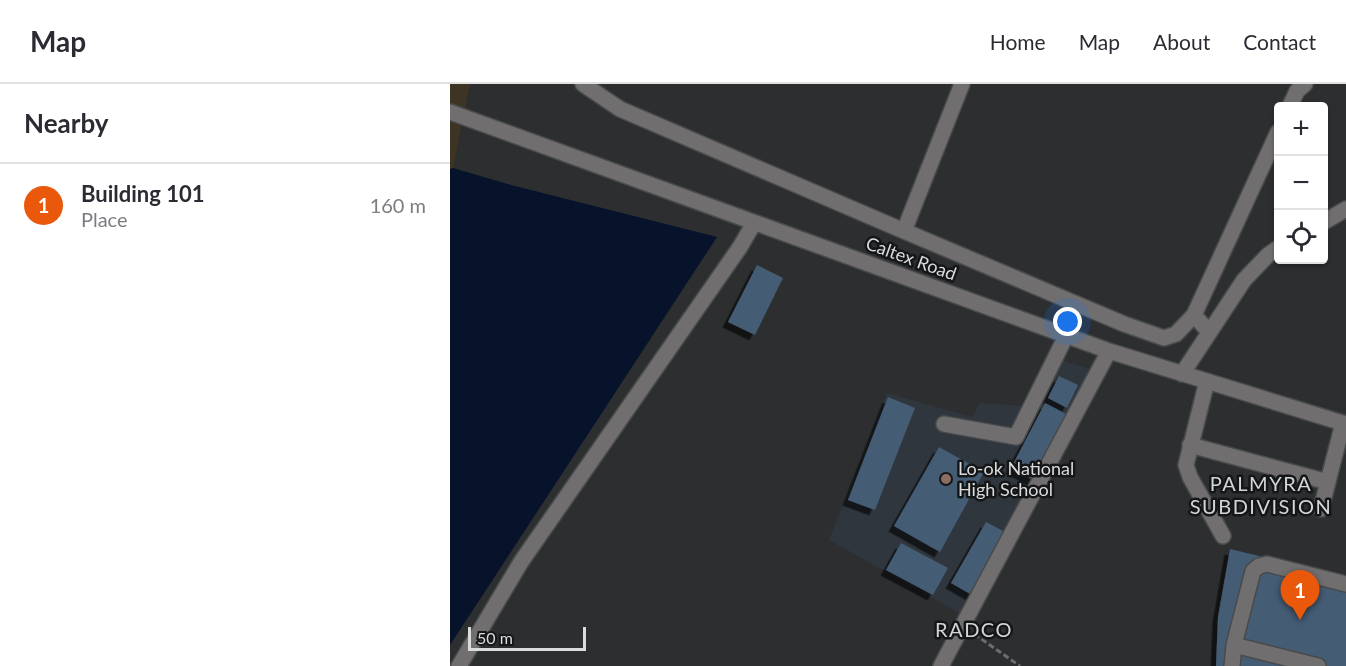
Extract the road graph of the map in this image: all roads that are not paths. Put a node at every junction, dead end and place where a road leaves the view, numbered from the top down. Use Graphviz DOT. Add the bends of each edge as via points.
graph roads {
  1 [pos="584,84"];
  2 [pos="962,84"];
  3 [pos="1305,84"];
  4 [pos="1292,102"];
  5 [pos="450,112"];
  6 [pos="1274,141"];
  7 [pos="1346,209"];
  8 [pos="1328,219"];
  9 [pos="754,223"];
  10 [pos="904,231"];
  11 [pos="1274,251"];
  12 [pos="1194,315"];
  13 [pos="1209,332"];
  14 [pos="1066,336"];
  15 [pos="1109,351"];
  16 [pos="1182,374"];
  17 [pos="1207,381"];
  18 [pos="1345,423"];
  19 [pos="944,424"];
  20 [pos="1190,446"];
  21 [pos="1328,482"];
  22 [pos="1321,509"];
  23 [pos="1223,536"];
  24 [pos="1346,584"];
  25 [pos="1234,645"];
  26 [pos="1285,662"];
  27 [pos="459,666"];
  28 [pos="941,666"];
  29 [pos="1232,666"];
  30 [pos="1318,666"];
  1 -- 10 [label="street" via="620,109"];
  2 -- 10 [label="street"];
  3 -- 4 [label="street"];
  5 -- 9 [label="street, Caltex Road"];
  6 -- 12 [label="street"];
  7 -- 8 [label="street"];
  9 -- 14 [label="street, Caltex Road"];
  9 -- 27 [label="street" via="521,562"];
  10 -- 12 [label="street" via="1164,338 1176,334"];
  11 -- 13 [label="street" via="1244,280"];
  12 -- 13 [label="street"];
  13 -- 16 [label="street"];
  14 -- 15 [label="street, Caltex Road"];
  14 -- 19 [label="street" via="1016,437"];
  15 -- 16 [label="street, Caltex Road"];
  15 -- 28 [label="street"];
  16 -- 17 [label="street, Caltex Road"];
  17 -- 18 [label="street, Caltex Road"];
  17 -- 20 [label="street"];
  18 -- 21 [label="street"];
  20 -- 21 [label="street"];
  20 -- 23 [label="street" via="1187,471"];
  21 -- 22 [label="street"];
  24 -- 25 [label="street" via="1267,564 1259,566 1253,571"];
  25 -- 26 [label="street"];
  25 -- 29 [label="street"];
  26 -- 30 [label="street"];
}
